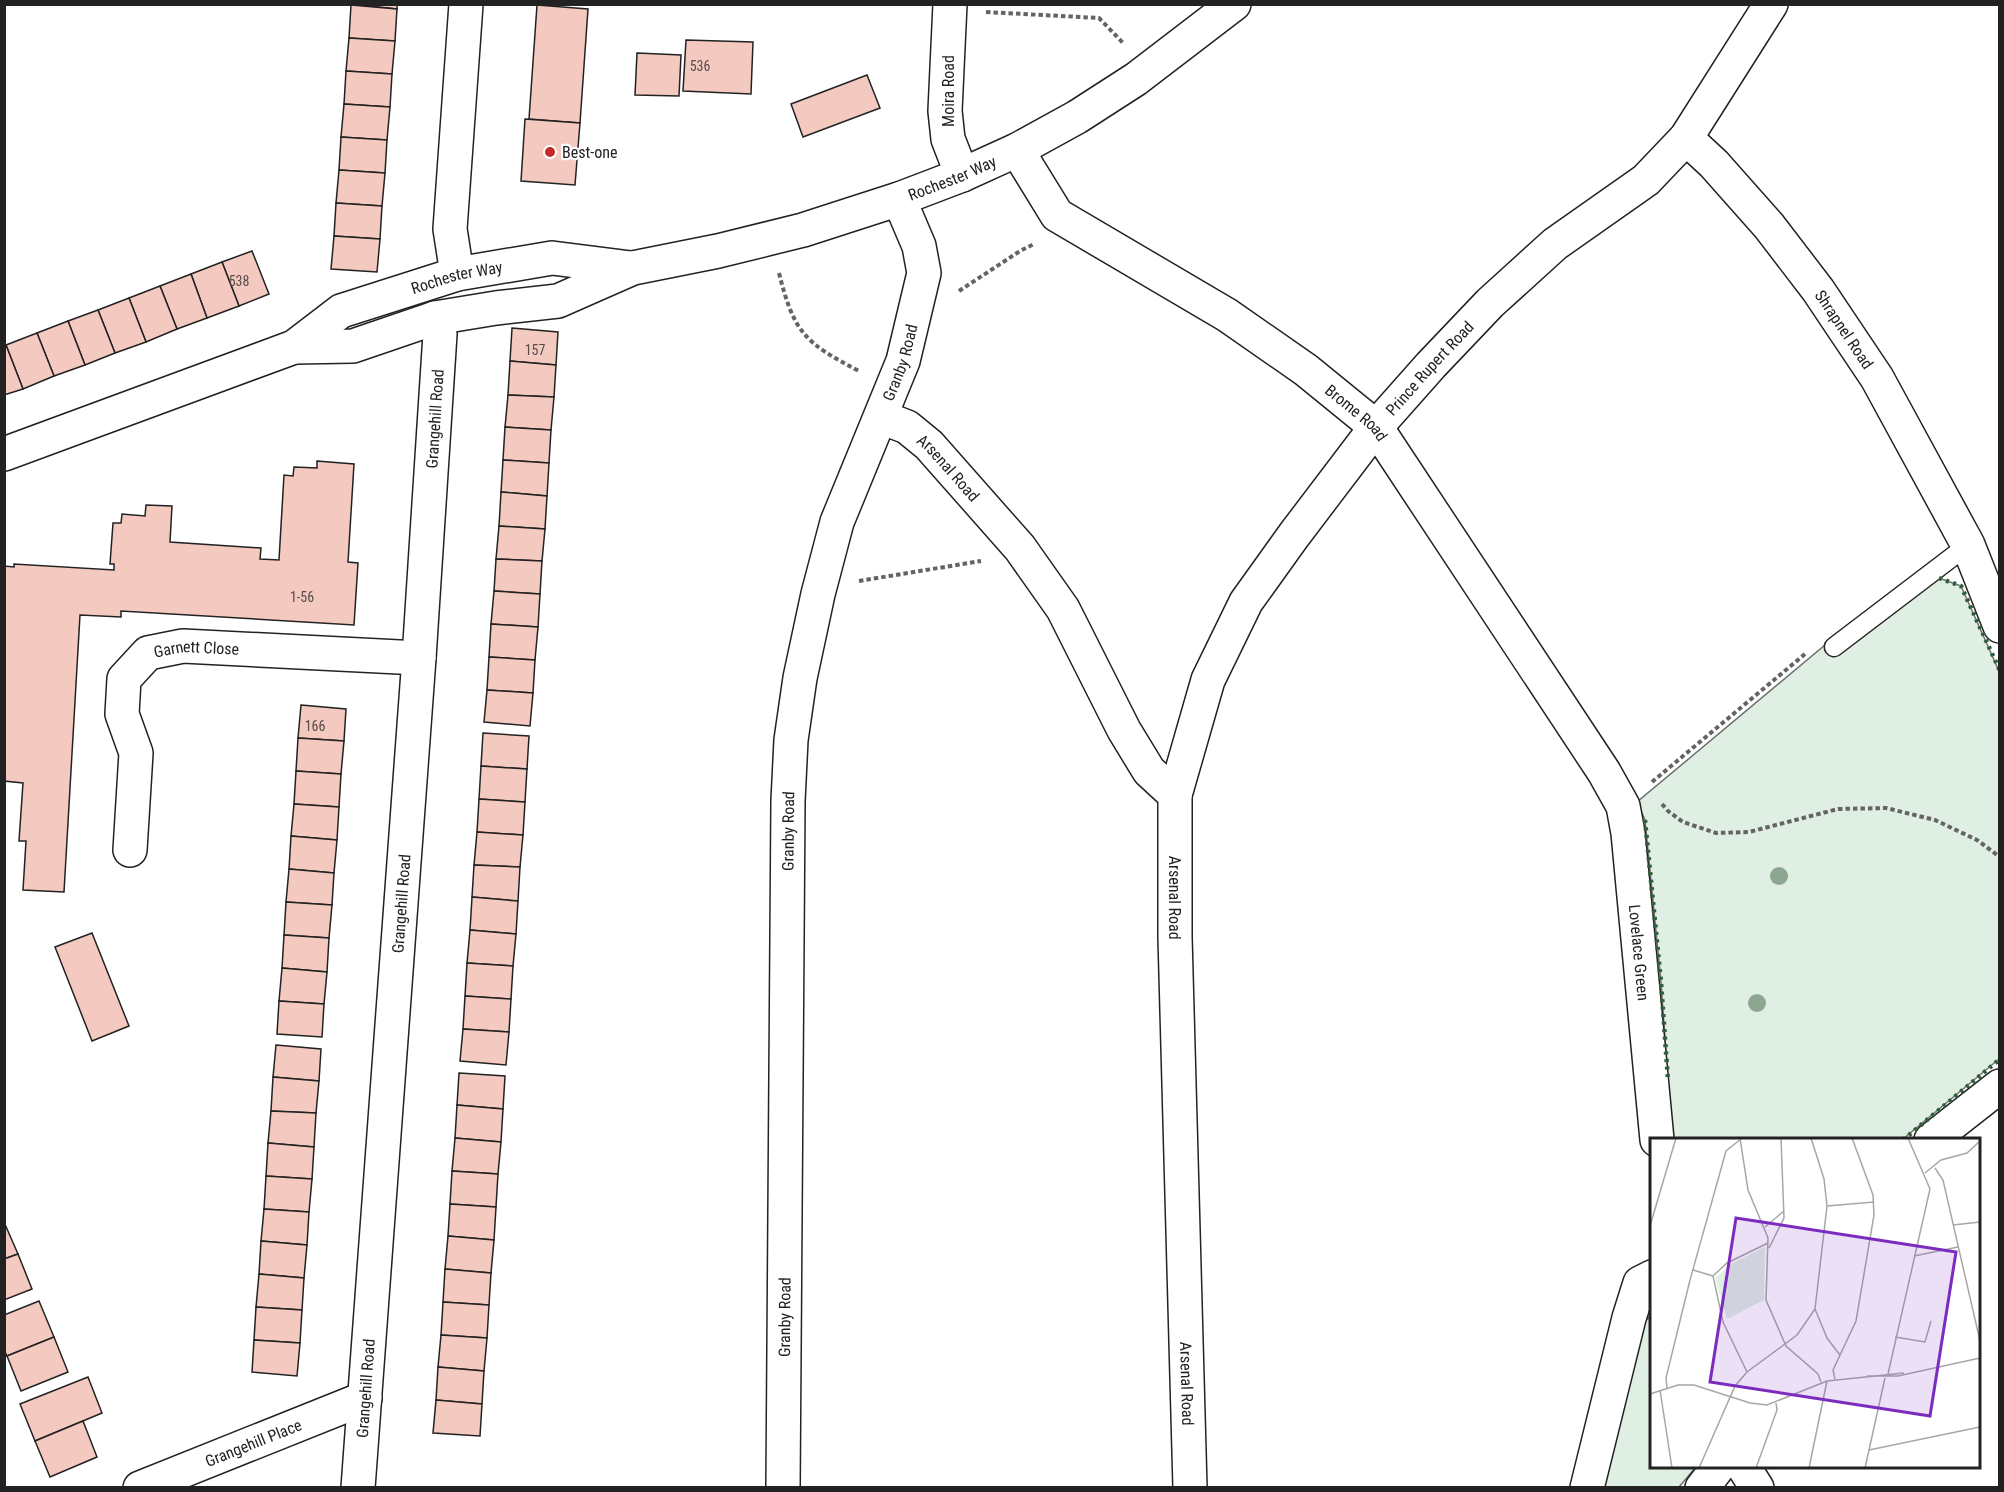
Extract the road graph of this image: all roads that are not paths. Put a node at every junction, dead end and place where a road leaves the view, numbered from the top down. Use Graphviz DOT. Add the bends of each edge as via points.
graph roads {
  1 [pos="466,4"];
  2 [pos="1233,4"];
  3 [pos="1771,4"];
  4 [pos="950,7"];
  5 [pos="1686,138"];
  6 [pos="1017,150"];
  7 [pos="962,175"];
  8 [pos="900,199"];
  9 [pos="633,268"];
  10 [pos="457,274"];
  11 [pos="435,318"];
  12 [pos="294,347"];
  13 [pos="881,417"];
  14 [pos="1376,427"];
  15 [pos="4,454"];
  16 [pos="1968,545"];
  17 [pos="2000,626"];
  18 [pos="1834,647"];
  19 [pos="419,658"];
  20 [pos="1604,772"];
  21 [pos="1175,795"];
  22 [pos="130,850"];
  23 [pos="2000,1086"];
  24 [pos="1657,1138"];
  25 [pos="1934,1138"];
  26 [pos="1650,1278"];
  27 [pos="365,1398"];
  28 [pos="1718,1468"];
  29 [pos="1744,1468"];
  30 [pos="140,1488"];
  31 [pos="358,1488"];
  32 [pos="783,1488"];
  33 [pos="1190,1488"];
  34 [pos="1587,1488"];
  35 [pos="1702,1488"];
  36 [pos="1757,1488"];
  1 -- 10 [label="street" via="450,229"];
  2 -- 6 [label="street, Rochester Way" via="1149,70"];
  3 -- 5 [label="street, Prince Rupert Road"];
  4 -- 7 [label="street, Moira Road" via="945,111 948,139"];
  5 -- 14 [label="street, Prince Rupert Road" via="1646,180 1555,244 1490,303"];
  5 -- 16 [label="street, Shrapnel Road" via="1769,226 1818,290 1877,378"];
  6 -- 7 [label="street, Rochester Way"];
  6 -- 14 [label="street, Brome Road" via="1057,215 1227,315 1306,370"];
  7 -- 8 [label="street, Rochester Way"];
  8 -- 9 [label="street, Rochester Way" via="802,230"];
  8 -- 13 [label="street, Granby Road" via="919,246 924,273 903,361"];
  9 -- 10 [label="street, Rochester Way" via="552,258"];
  9 -- 11 [label="street, Rochester Way" via="558,301"];
  10 -- 12 [label="street, Rochester Way" via="341,311"];
  11 -- 12 [label="street, Rochester Way" via="353,346"];
  11 -- 19 [label="street, Grangehill Road" via="440,334"];
  12 -- 15 [label="street, Rochester Way"];
  13 -- 21 [label="street, Arsenal Road" via="907,427 929,445 1020,548 1062,609 1149,771"];
  13 -- 32 [label="street, Granby Road" via="837,522 800,678 790,750"];
  14 -- 20 [label="street, Brome Road"];
  14 -- 21 [label="street, Prince Rupert Road" via="1246,602 1208,680"];
  16 -- 17 [label="street"];
  16 -- 18 [label="lane"];
  19 -- 22 [label="street, Garnett Close" via="183,646 148,653 124,679 122,714 136,753"];
  19 -- 27 [label="street, Grangehill Road"];
  20 -- 24 [label="street, Lovelace Green" via="1623,806 1628,833"];
  21 -- 33 [label="street, Arsenal Road" via="1175,937"];
  23 -- 25 [label="street"];
  26 -- 34 [label="street" via="1640,1283 1629,1318"];
  27 -- 30 [label="street, Grangehill Place"];
  27 -- 31 [label="street, Grangehill Road"];
  28 -- 35 [label="street"];
  29 -- 36 [label="street"];
}
